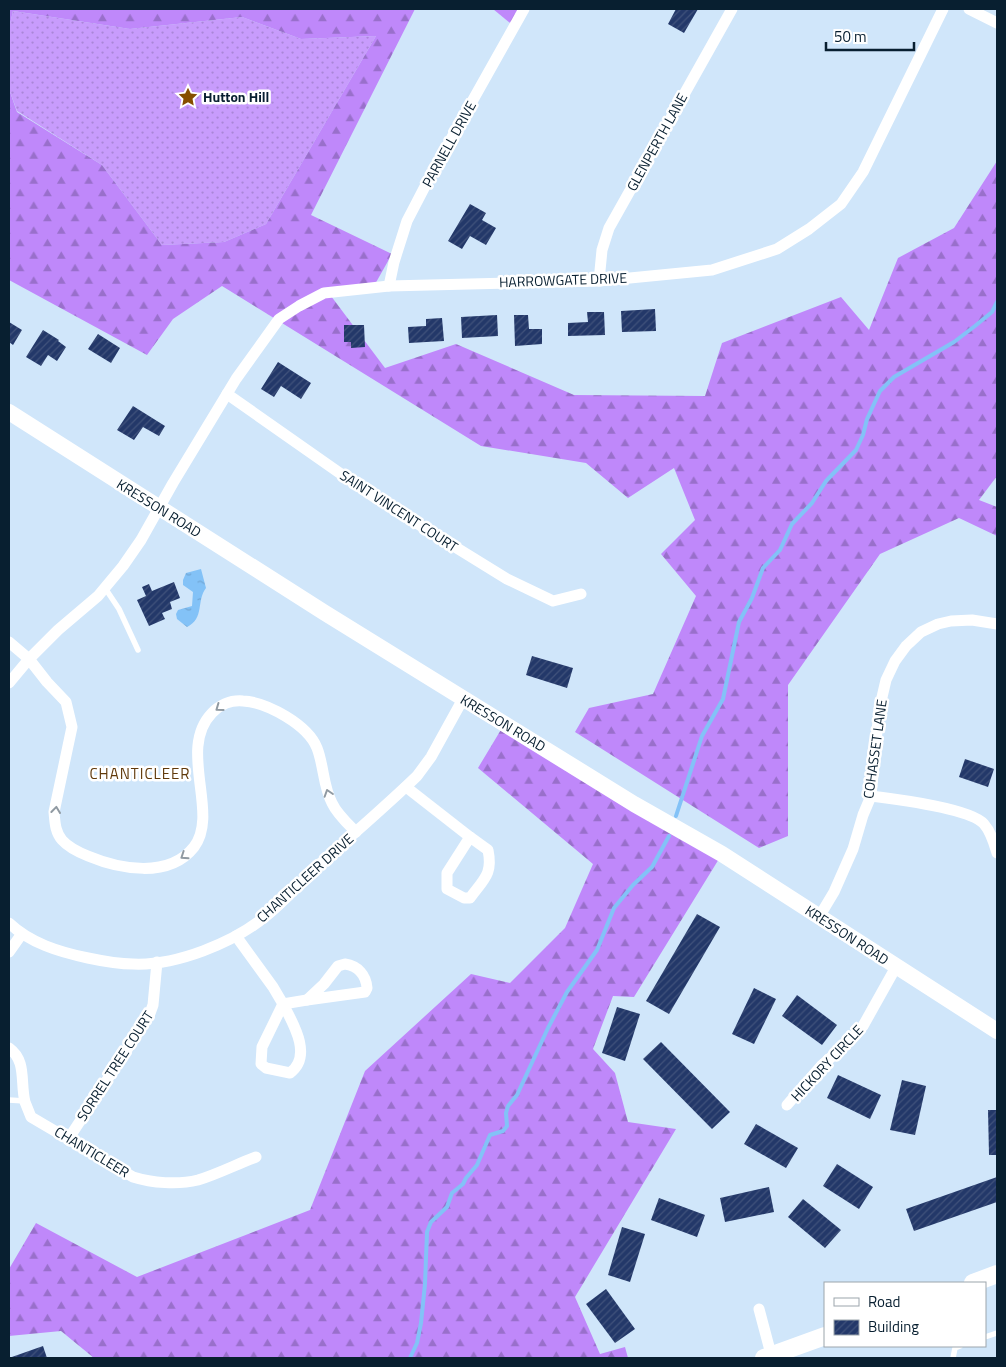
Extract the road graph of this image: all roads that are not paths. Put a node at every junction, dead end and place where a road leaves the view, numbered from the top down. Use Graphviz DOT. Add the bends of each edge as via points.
graph roads {
  1 [pos="524,9"];
  2 [pos="732,9"];
  3 [pos="943,9"];
  4 [pos="970,9"];
  5 [pos="997,23"];
  6 [pos="599,280"];
  7 [pos="389,286"];
  8 [pos="227,394"];
  9 [pos="9,412"];
  10 [pos="159,508"];
  11 [pos="105,588"];
  12 [pos="581,594"];
  13 [pos="997,624"];
  14 [pos="9,642"];
  15 [pos="138,650"];
  16 [pos="29,659"];
  17 [pos="9,683"];
  18 [pos="463,698"];
  19 [pos="406,787"];
  20 [pos="871,796"];
  21 [pos="356,832"];
  22 [pos="470,837"];
  23 [pos="997,853"];
  24 [pos="819,918"];
  25 [pos="9,923"];
  26 [pos="21,934"];
  27 [pos="236,936"];
  28 [pos="9,952"];
  29 [pos="157,962"];
  30 [pos="896,967"];
  31 [pos="307,1000"];
  32 [pos="283,1004"];
  33 [pos="997,1031"];
  34 [pos="9,1048"];
  35 [pos="9,1100"];
  36 [pos="25,1101"];
  37 [pos="787,1106"];
  38 [pos="69,1138"];
  39 [pos="256,1157"];
  40 [pos="997,1274"];
  41 [pos="976,1282"];
  42 [pos="758,1309"];
  43 [pos="824,1336"];
  44 [pos="957,1347"];
  45 [pos="770,1358"];
  46 [pos="953,1358"];
  1 -- 7 [label="street, PARNELL DRIVE" via="407,222"];
  2 -- 6 [label="street, GLENPERTH LANE" via="609,228 602,250"];
  3 -- 6 [label="street, HARROWGATE DRIVE" via="862,172 841,204 816,224 777,249 712,270"];
  4 -- 5 [label="street"];
  6 -- 7 [label="street, HARROWGATE DRIVE"];
  7 -- 8 [label="street, HARROWGATE DRIVE" via="324,293 279,319"];
  8 -- 10 [label="street, HARROWGATE DRIVE"];
  8 -- 12 [label="street, SAINT VINCENT COURT" via="371,495 507,579 553,600"];
  9 -- 10 [label="street, KRESSON ROAD"];
  10 -- 11 [label="street" via="141,540"];
  10 -- 18 [label="street, KRESSON ROAD"];
  11 -- 15 [label="lane"];
  11 -- 16 [label="street"];
  13 -- 20 [label="street, COHASSET LANE" via="972,620 938,624 922,632 895,661 886,680 879,710"];
  14 -- 16 [label="street"];
  16 -- 17 [label="street"];
  21 -- 16 [label="street, one-way" via="332,804 316,747 304,731 261,704 243,701 219,706 202,729 197,764 201,827 197,843 189,853 154,868 136,868 116,866 74,850 62,840 54,819 72,727 66,702"];
  18 -- 19 [label="street, CHANTICLEER DRIVE" via="431,757"];
  18 -- 24 [label="street, KRESSON ROAD" via="634,804 722,854"];
  19 -- 21 [label="street, CHANTICLEER DRIVE"];
  19 -- 22 [label="street"];
  20 -- 23 [label="street" via="921,802 976,817 990,834"];
  20 -- 24 [label="street, COHASSET LANE" via="842,875"];
  21 -- 27 [label="street, CHANTICLEER DRIVE" via="266,916"];
  22 -- 22 [label="street" via="488,850 491,864 470,898 464,898 447,889 447,873"];
  24 -- 30 [label="street, KRESSON ROAD"];
  25 -- 26 [label="street, CHANTICLEER DRIVE"];
  26 -- 28 [label="street"];
  26 -- 29 [label="street, CHANTICLEER DRIVE" via="48,947 104,962"];
  27 -- 29 [label="street, CHANTICLEER DRIVE" via="214,947"];
  27 -- 32 [label="street"];
  29 -- 38 [label="street, SORREL TREE COURT" via="153,1005 148,1016"];
  30 -- 33 [label="street, KRESSON ROAD"];
  30 -- 37 [label="street, HICKORY CIRCLE" via="863,1026 852,1040 821,1066"];
  31 -- 31 [label="street" via="364,992 367,981 351,965 338,966"];
  31 -- 32 [label="street"];
  32 -- 32 [label="street" via="300,1041 300,1061 290,1073 261,1064 262,1047"];
  34 -- 36 [label="street, CHANTICLEER" via="21,1064"];
  35 -- 36 [label="lane"];
  36 -- 38 [label="street, CHANTICLEER" via="31,1116"];
  38 -- 39 [label="street, CHANTICLEER" via="133,1177 146,1181 196,1180"];
  40 -- 41 [label="main road"];
  42 -- 45 [label="street"];
  43 -- 45 [label="main road"];
  44 -- 46 [label="lane"];
}
